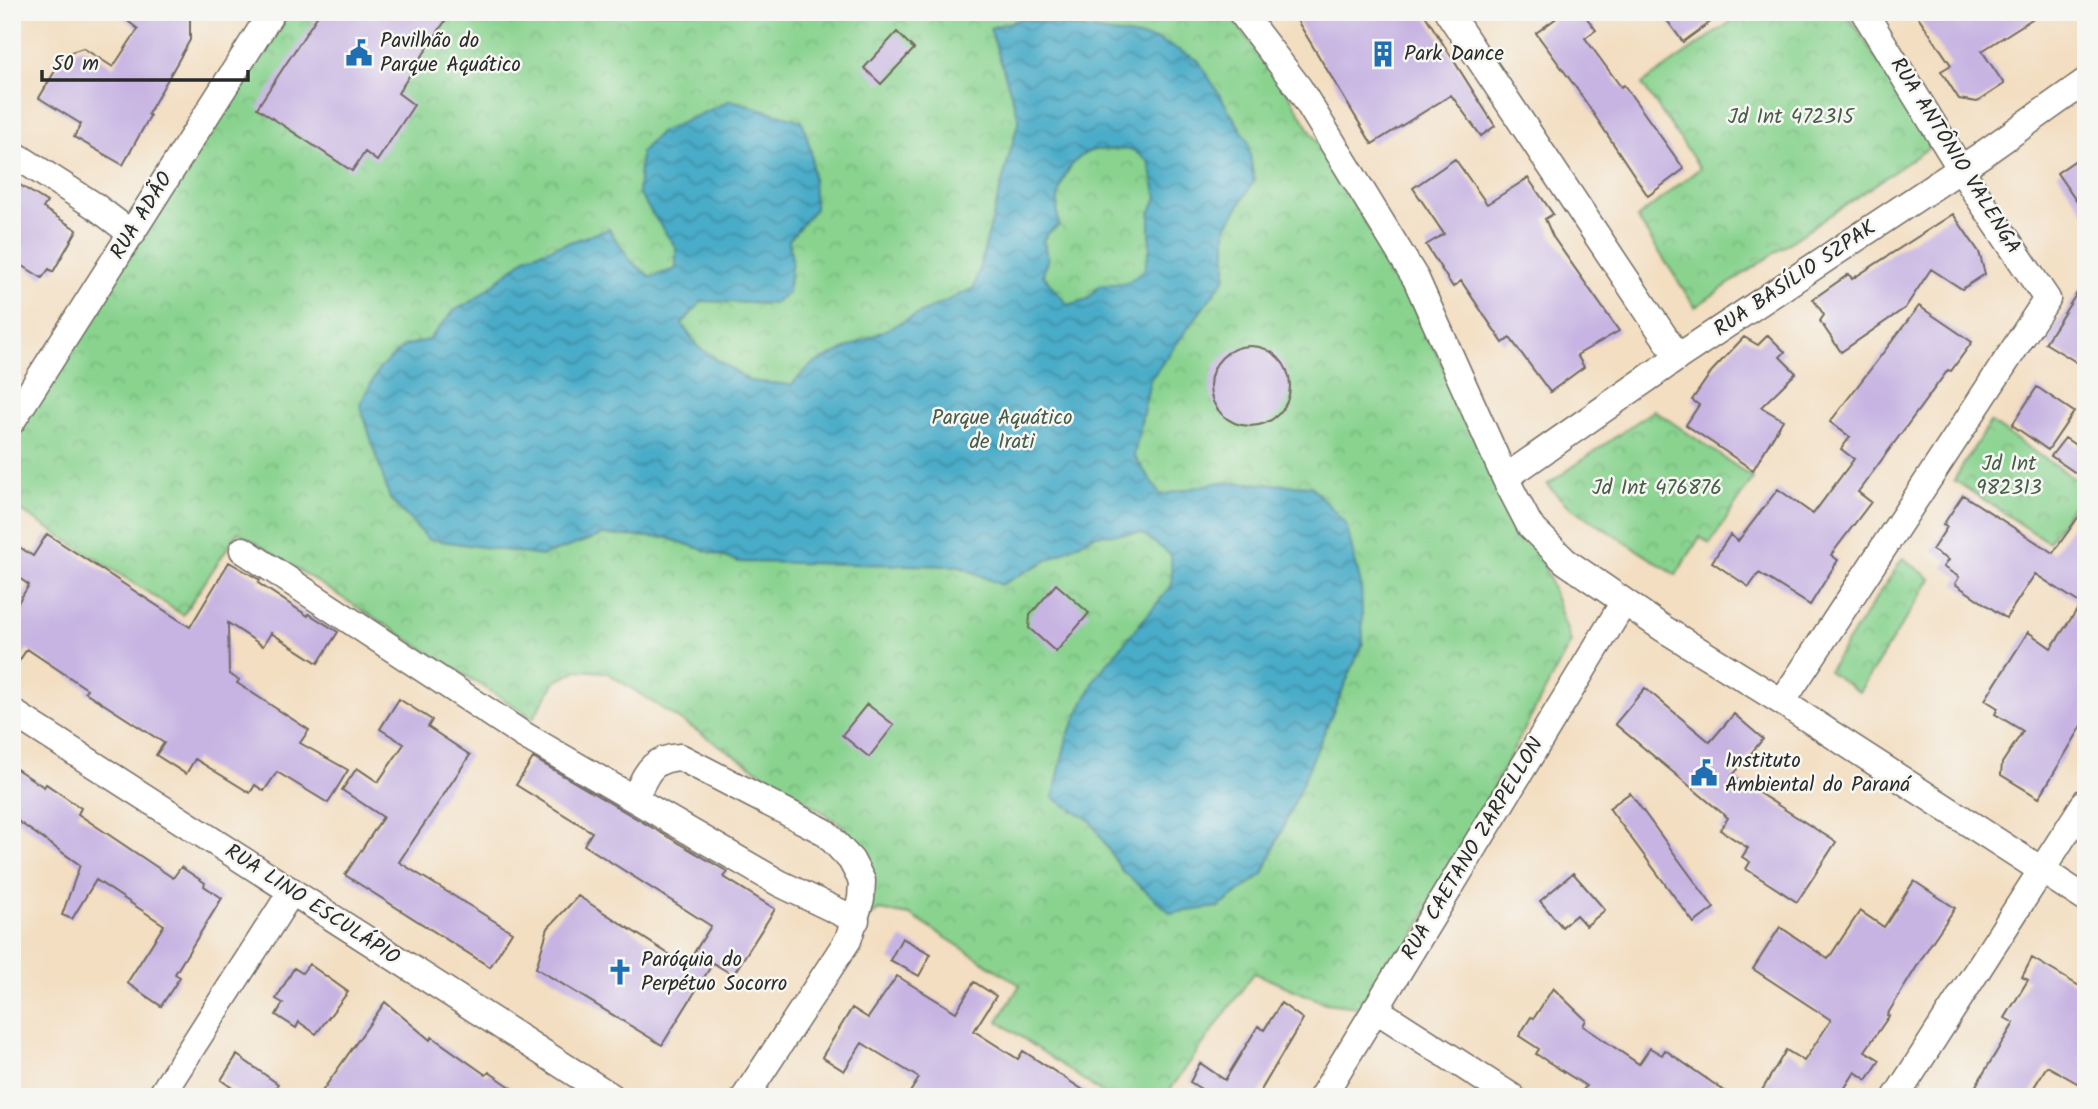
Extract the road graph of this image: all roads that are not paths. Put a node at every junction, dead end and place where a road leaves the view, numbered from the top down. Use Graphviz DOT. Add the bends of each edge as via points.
graph roads {
  1 [pos="272,12"];
  2 [pos="1241,12"];
  3 [pos="1448,12"];
  4 [pos="1864,12"];
  5 [pos="2086,81"];
  6 [pos="12,153"];
  7 [pos="1960,169"];
  8 [pos="132,234"];
  9 [pos="1678,356"];
  10 [pos="12,421"];
  11 [pos="1505,478"];
  12 [pos="243,550"];
  13 [pos="1623,602"];
  14 [pos="1782,702"];
  15 [pos="12,712"];
  16 [pos="634,799"];
  17 [pos="2086,801"];
  18 [pos="2042,871"];
  19 [pos="292,891"];
  20 [pos="2086,899"];
  21 [pos="856,920"];
  22 [pos="1375,1009"];
  23 [pos="160,1097"];
  24 [pos="612,1097"];
  25 [pos="745,1097"];
  26 [pos="1322,1097"];
  27 [pos="1512,1097"];
  28 [pos="1896,1097"];
  1 -- 8 [label="street, RUA ADÃO"];
  2 -- 11 [label="street" via="1299,88 1416,279"];
  3 -- 9 [label="street"];
  4 -- 7 [label="street, RUA ANTÔNIO VALENGA"];
  5 -- 7 [label="street, RUA BASÍLIO SZPAK"];
  6 -- 8 [label="street"];
  7 -- 9 [label="street, RUA BASÍLIO SZPAK"];
  7 -- 14 [label="street, RUA ANTÔNIO VALENGA" via="2047,299"];
  8 -- 10 [label="street, RUA ADÃO"];
  9 -- 11 [label="street, RUA BASÍLIO SZPAK"];
  11 -- 13 [label="street" via="1539,535 1565,561"];
  12 -- 16 [label="street" via="522,734"];
  13 -- 14 [label="street"];
  13 -- 22 [label="street, RUA CAETANO ZARPELLON"];
  14 -- 18 [label="street"];
  15 -- 19 [label="street, RUA LINO ESCULÁPIO"];
  16 -- 21 [label="street" via="779,883"];
  16 -- 21 [label="street" via="651,766 664,758 680,757 825,832 851,860 862,881"];
  17 -- 18 [label="street"];
  18 -- 20 [label="street"];
  18 -- 28 [label="street"];
  19 -- 23 [label="street"];
  19 -- 24 [label="street, RUA LINO ESCULÁPIO"];
  21 -- 25 [label="street" via="848,940"];
  22 -- 26 [label="street, RUA CAETANO ZARPELLON"];
  22 -- 27 [label="street"];
}
